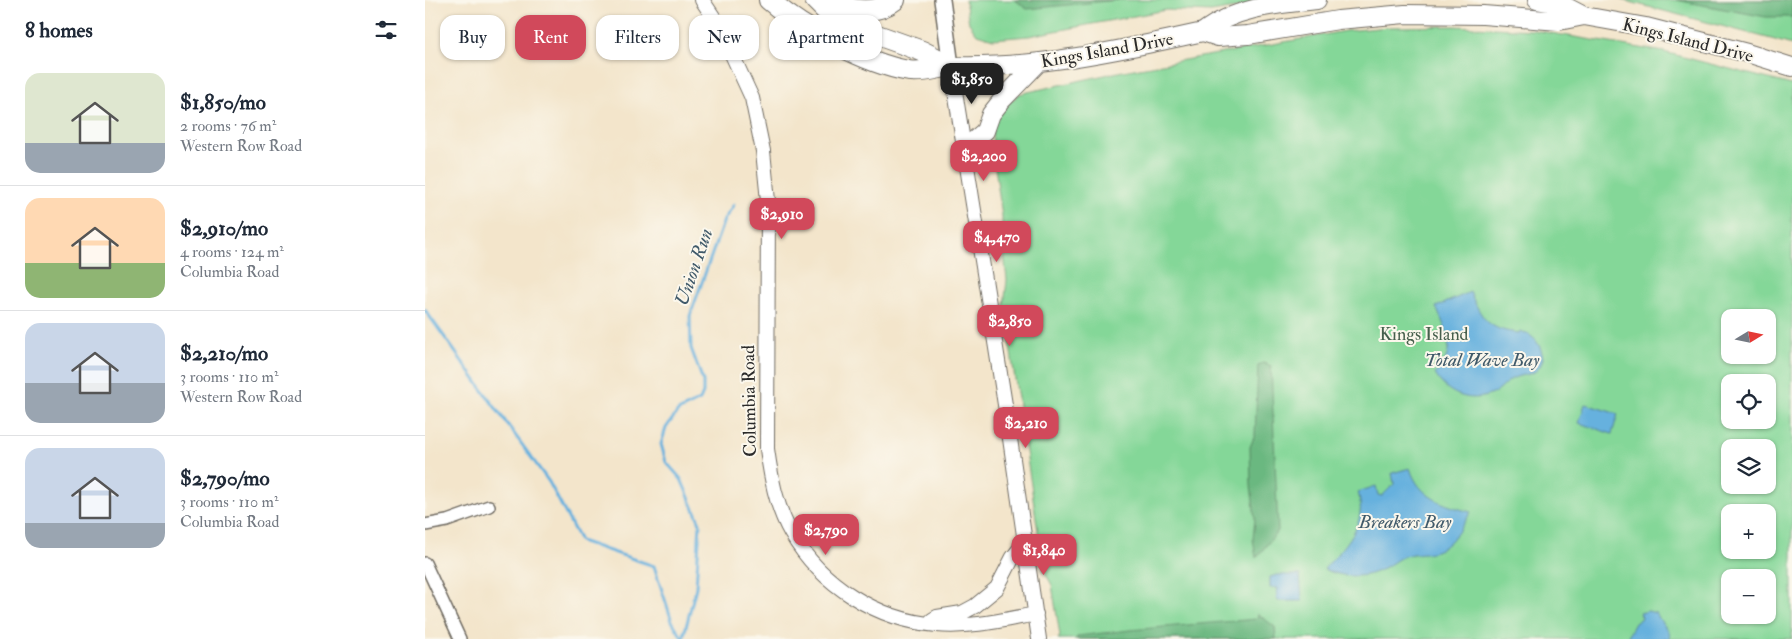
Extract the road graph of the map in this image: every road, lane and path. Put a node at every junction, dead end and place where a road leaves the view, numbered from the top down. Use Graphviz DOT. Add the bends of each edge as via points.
graph roads {
  1 [pos="702,0"];
  2 [pos="769,0"];
  3 [pos="895,0"];
  4 [pos="942,0"];
  5 [pos="1317,0"];
  6 [pos="1537,0"];
  7 [pos="816,1"];
  8 [pos="1584,16"];
  9 [pos="1203,32"];
  10 [pos="1039,62"];
  11 [pos="951,66"];
  12 [pos="1792,67"];
  13 [pos="964,149"];
  14 [pos="489,506"];
  15 [pos="425,525"];
  16 [pos="1025,542"];
  17 [pos="425,563"];
  18 [pos="1036,614"];
  19 [pos="926,624"];
  20 [pos="460,639"];
  21 [pos="1039,639"];
  1 -- 19 [label="street, Columbia Road" via="718,24 752,98 763,150 768,201 767,448 779,505 790,531 809,560 842,589 873,608"];
  2 -- 11 [label="highway" via="813,31 868,58 909,71"];
  3 -- 7 [label="highway" via="879,8 865,10 851,10"];
  4 -- 11 [label="main road"];
  5 -- 9 [label="main road, Kings Island Drive" via="1244,11 1214,23"];
  6 -- 8 [label="main road, Kings Island Drive" via="1561,4"];
  7 -- 11 [label="highway" via="826,11 866,32 922,51"];
  8 -- 9 [label="main road, Kings Island Drive" via="1559,21 1491,15 1405,14 1338,20 1248,35 1218,37"];
  8 -- 12 [label="main road, Kings Island Drive" via="1646,27"];
  9 -- 10 [label="main road, Kings Island Drive"];
  10 -- 11 [label="main road, Kings Island Drive" via="987,67"];
  10 -- 13 [label="main road" via="991,114 985,131"];
  11 -- 13 [label="street"];
  13 -- 16 [label="street"];
  14 -- 15 [label="street"];
  16 -- 18 [label="street"];
  16 -- 19 [label="street" via="997,588 968,610 937,617"];
  17 -- 20 [label="street"];
  18 -- 19 [label="street, Columbia Road" via="959,626"];
  18 -- 21 [label="street"];
}
